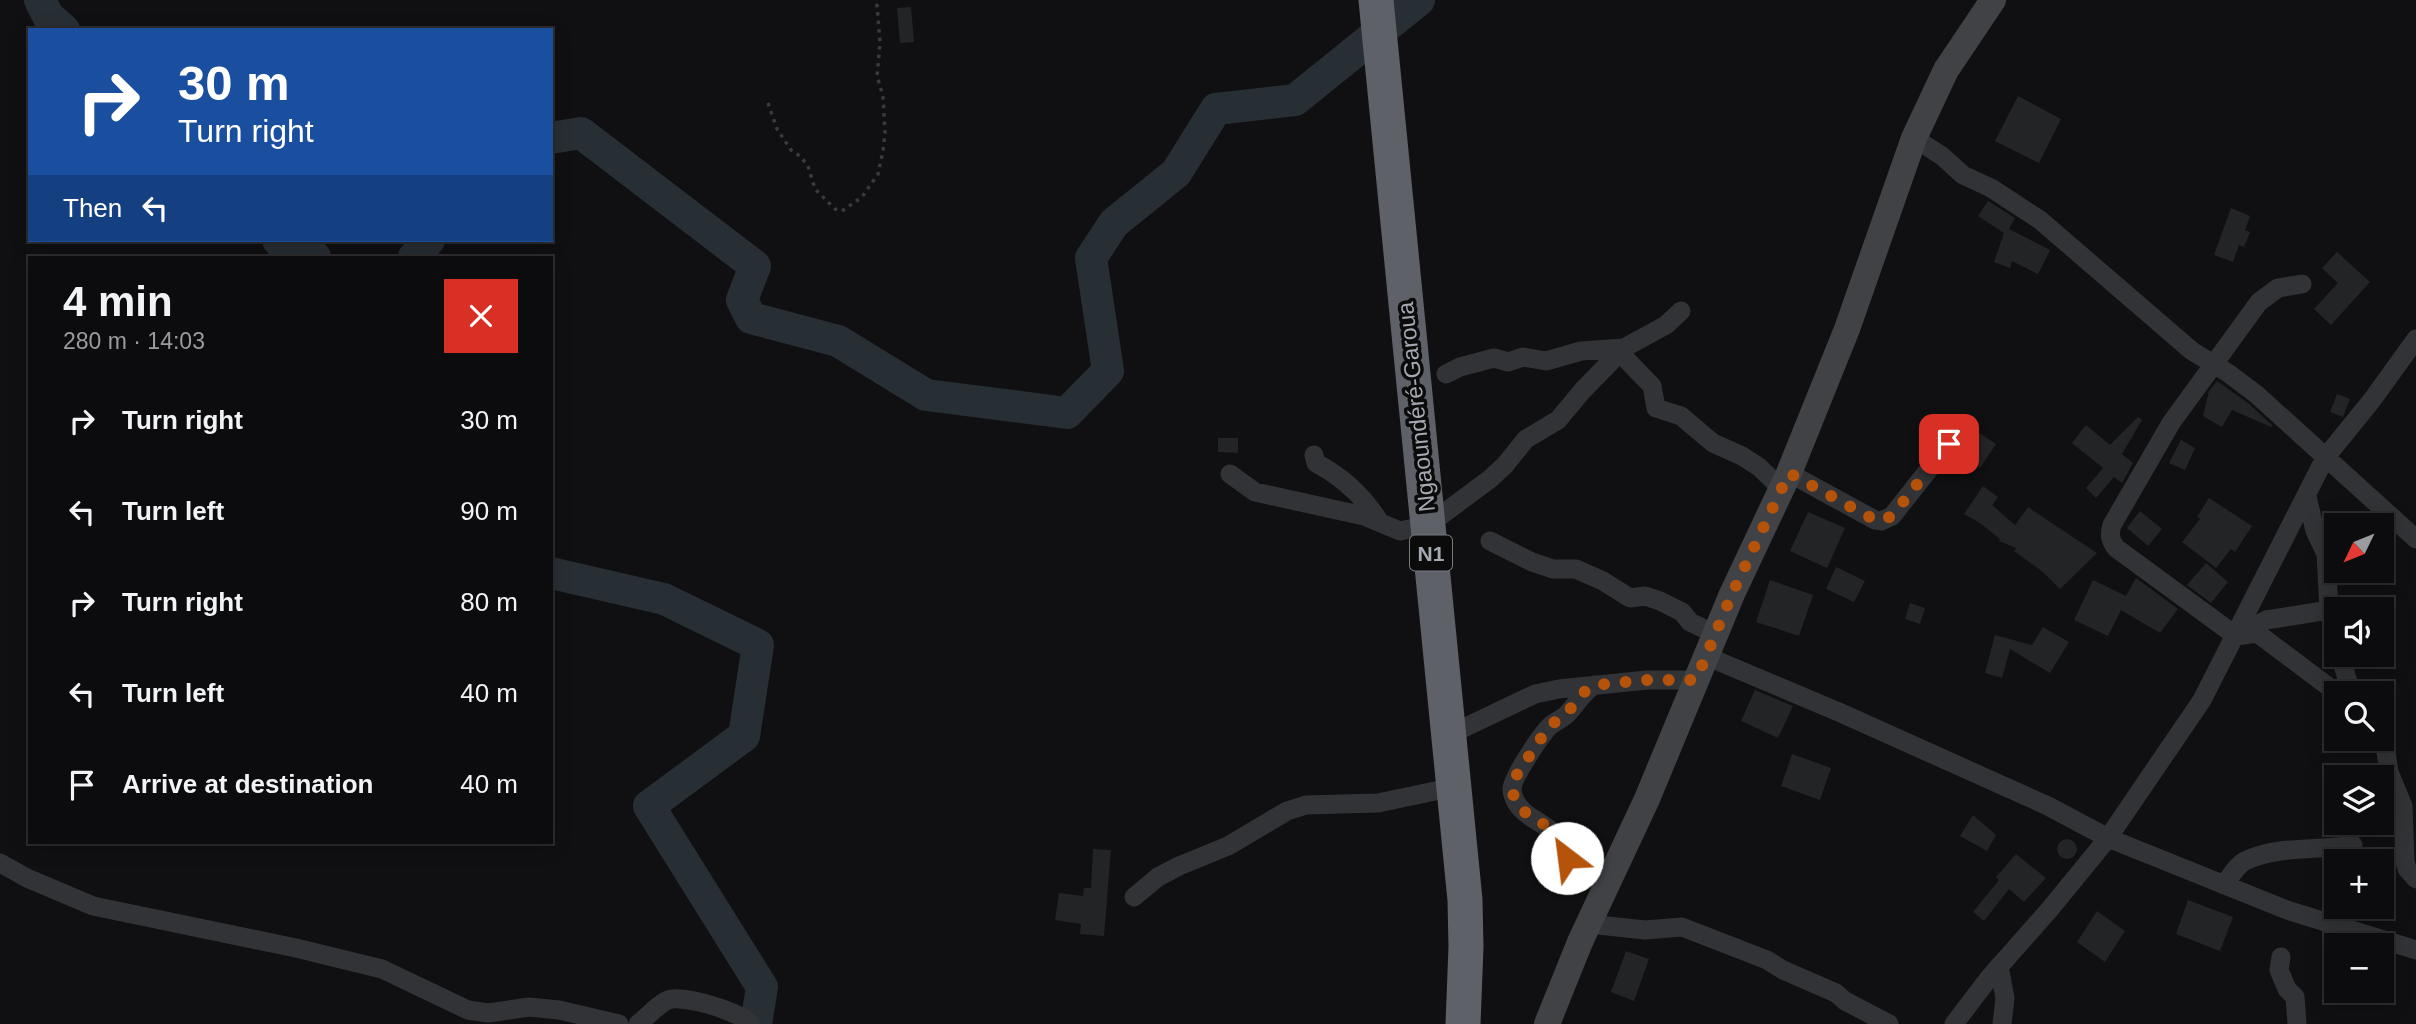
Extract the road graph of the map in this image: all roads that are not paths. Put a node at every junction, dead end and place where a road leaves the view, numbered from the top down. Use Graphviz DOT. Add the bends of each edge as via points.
graph roads {
  1 [pos="1993,0"];
  2 [pos="1376,5"];
  3 [pos="1914,138"];
  4 [pos="2302,284"];
  5 [pos="1681,311"];
  6 [pos="2416,339"];
  7 [pos="1623,351"];
  8 [pos="2214,364"];
  9 [pos="1446,374"];
  10 [pos="1949,444"];
  11 [pos="1314,455"];
  12 [pos="2325,458"];
  13 [pos="1230,474"];
  14 [pos="1786,481"];
  15 [pos="2307,496"];
  16 [pos="1379,522"];
  17 [pos="1429,526"];
  18 [pos="2416,539"];
  19 [pos="1490,541"];
  20 [pos="2328,597"];
  21 [pos="2324,611"];
  22 [pos="2236,636"];
  23 [pos="1706,657"];
  24 [pos="2324,683"];
  25 [pos="1595,685"];
  26 [pos="1449,735"];
  27 [pos="2386,751"];
  28 [pos="1454,787"];
  29 [pos="2109,838"];
  30 [pos="2353,845"];
  31 [pos="1567,858"];
  32 [pos="0,863"];
  33 [pos="2416,879"];
  34 [pos="2224,885"];
  35 [pos="1133,897"];
  36 [pos="1588,924"];
  37 [pos="2416,950"];
  38 [pos="2281,957"];
  39 [pos="1999,967"];
  40 [pos="610,1022"];
  41 [pos="749,1022"];
  42 [pos="638,1024"];
  43 [pos="1463,1024"];
  44 [pos="1547,1024"];
  45 [pos="1889,1024"];
  46 [pos="1955,1024"];
  47 [pos="2002,1024"];
  48 [pos="2297,1024"];
  1 -- 3 [label="street" via="1946,70"];
  2 -- 17 [label="highway, Ngaoundéré-Garoua / N1"];
  3 -- 8 [label="street" via="1963,175 2040,220 2192,351"];
  3 -- 14 [label="street" via="1847,329"];
  4 -- 8 [label="street" via="2278,288 2259,302"];
  5 -- 7 [label="street"];
  6 -- 12 [label="street"];
  7 -- 9 [label="street" via="1581,351 1546,360 1494,358"];
  7 -- 14 [label="street" via="1652,386 1656,408 1681,416 1713,443"];
  7 -- 17 [label="street" via="1558,420 1525,439 1505,466"];
  8 -- 12 [label="street" via="2256,394"];
  8 -- 22 [label="street" via="2171,423 2110,533 2116,548"];
  10 -- 14 [label="street" via="1892,516 1881,521"];
  11 -- 16 [label="street" via="1316,463 1350,486"];
  12 -- 15 [label="street"];
  12 -- 18 [label="street"];
  13 -- 16 [label="street" via="1255,492"];
  14 -- 23 [label="street"];
  15 -- 20 [label="street" via="2326,554"];
  15 -- 22 [label="street"];
  16 -- 17 [label="street" via="1400,531"];
  17 -- 26 [label="highway, Ngaoundéré-Garoua / N1"];
  19 -- 23 [label="street" via="1532,562 1553,569 1576,569 1630,598 1645,596 1682,612"];
  21 -- 22 [label="street" via="2266,620"];
  22 -- 24 [label="street" via="2257,633"];
  22 -- 29 [label="street" via="2202,700"];
  23 -- 25 [label="street" via="1647,680"];
  23 -- 29 [label="street" via="1841,713"];
  23 -- 36 [label="street"];
  25 -- 26 [label="street" via="1535,694"];
  25 -- 31 [label="street" via="1549,726 1512,788 1515,802 1547,826 1565,847"];
  26 -- 28 [label="highway, Ngaoundéré-Garoua / N1"];
  27 -- 33 [label="street" via="2403,806 2404,861"];
  28 -- 35 [label="street" via="1378,803 1306,805 1287,811 1228,846 1158,877"];
  28 -- 43 [label="highway, Ngaoundéré-Garoua / N1" via="1465,900"];
  29 -- 34 [label="street"];
  29 -- 39 [label="street"];
  30 -- 34 [label="street" via="2300,847 2243,861"];
  32 -- 40 [label="street" via="93,906 382,969 468,1010 488,1013 529,1007"];
  34 -- 37 [label="street"];
  36 -- 44 [label="street"];
  36 -- 45 [label="street" via="1645,930 1682,927 1767,960"];
  38 -- 48 [label="street" via="2279,970 2295,997"];
  39 -- 46 [label="street"];
  39 -- 47 [label="street" via="2005,998"];
  41 -- 42 [label="street" via="677,998"];
}
